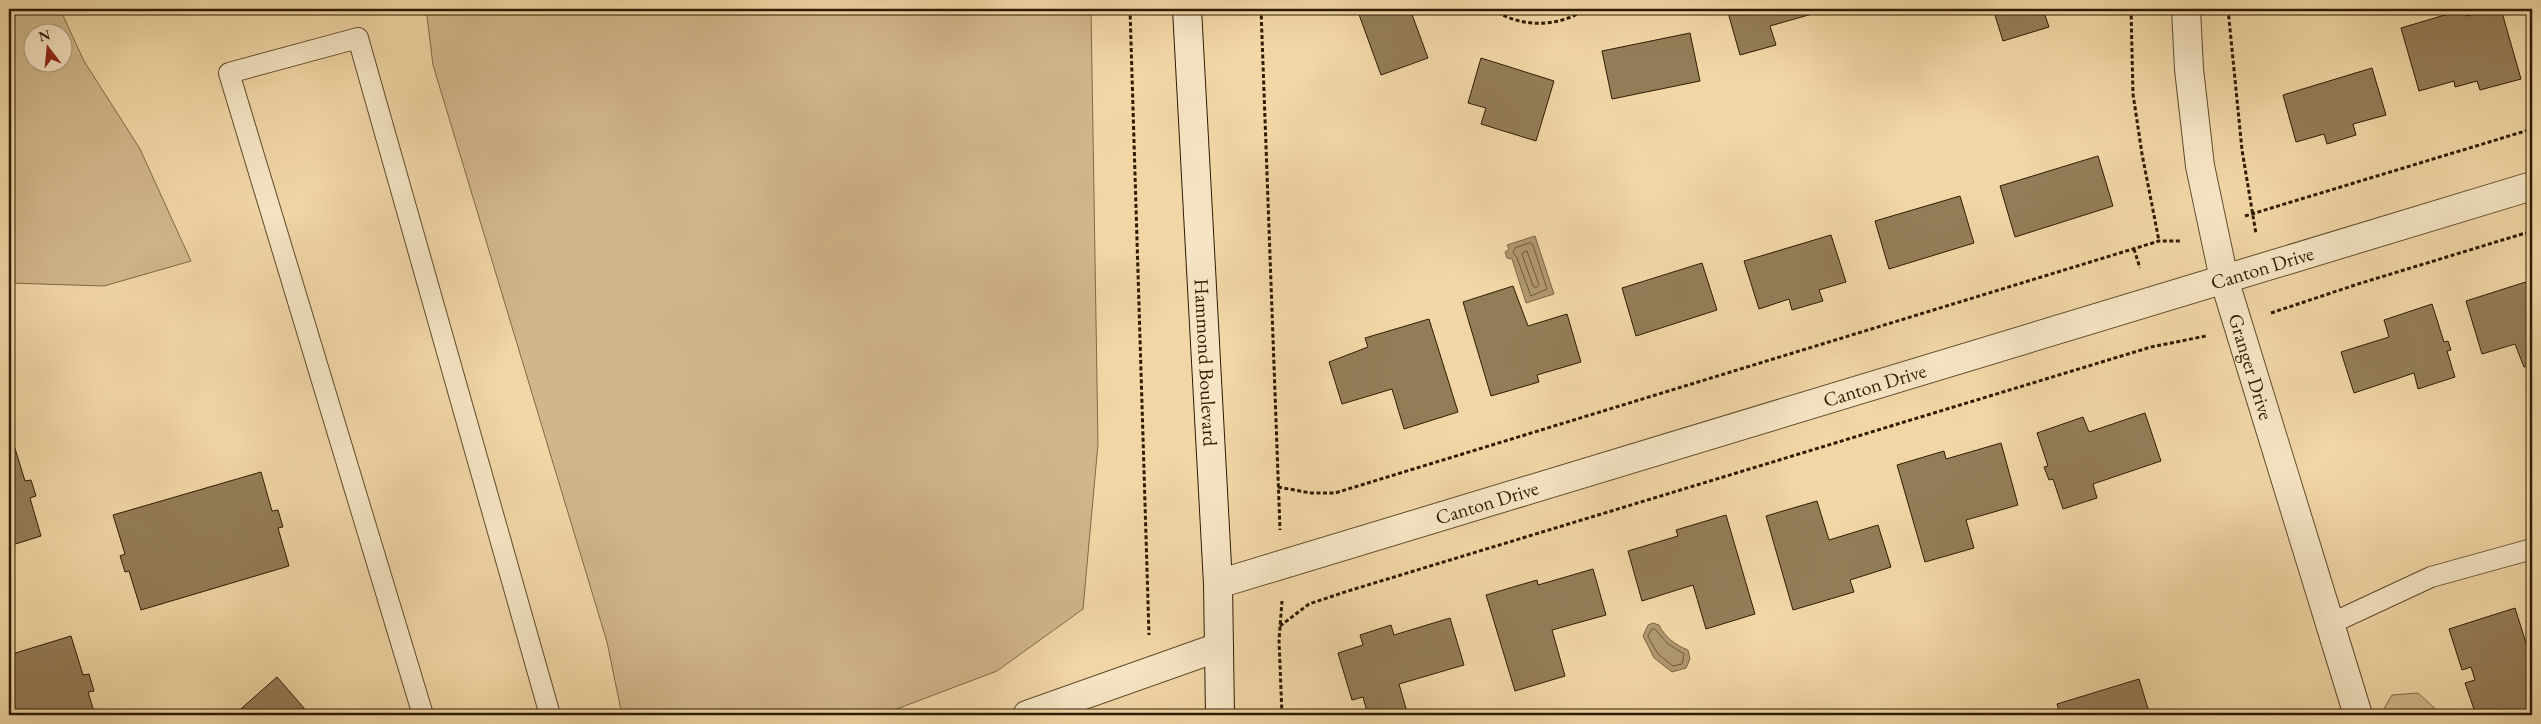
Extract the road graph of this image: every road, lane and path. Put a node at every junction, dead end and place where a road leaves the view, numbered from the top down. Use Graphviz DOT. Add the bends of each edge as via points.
graph roads {
  1 [pos="1130,9"];
  2 [pos="1187,9"];
  3 [pos="1261,9"];
  4 [pos="1492,9"];
  5 [pos="1586,9"];
  6 [pos="2131,9"];
  7 [pos="2186,9"];
  8 [pos="2228,9"];
  9 [pos="2532,129"];
  10 [pos="2532,186"];
  11 [pos="2252,213"];
  12 [pos="2214,228"];
  13 [pos="2532,231"];
  14 [pos="2159,241"];
  15 [pos="2267,266"];
  16 [pos="2224,279"];
  17 [pos="2281,308"];
  18 [pos="2238,326"];
  19 [pos="1278,487"];
  20 [pos="2532,549"];
  21 [pos="1281,564"];
  22 [pos="1218,584"];
  23 [pos="2330,624"];
  24 [pos="1280,626"];
  25 [pos="1219,647"];
  26 [pos="1150,671"];
  27 [pos="423,715"];
  28 [pos="550,715"];
  29 [pos="1027,715"];
  30 [pos="1220,715"];
  31 [pos="1282,715"];
  32 [pos="2358,715"];
  1 -- 26 [label="path"];
  2 -- 22 [label="street, Hammond Boulevard"];
  3 -- 19 [label="path"];
  4 -- 5 [label="path" via="1530,24 1558,22"];
  6 -- 14 [label="path" via="2133,94"];
  7 -- 12 [label="street, Granger Drive" via="2200,166"];
  8 -- 11 [label="path" via="2242,150"];
  9 -- 11 [label="path"];
  10 -- 15 [label="street, Canton Drive"];
  11 -- 12 [label="path"];
  11 -- 15 [label="path"];
  12 -- 14 [label="path" via="2178,242"];
  12 -- 16 [label="street, Granger Drive"];
  13 -- 17 [label="path"];
  14 -- 19 [label="path" via="1335,493 1311,493"];
  15 -- 16 [label="street, Canton Drive"];
  15 -- 17 [label="path"];
  16 -- 18 [label="street, Granger Drive"];
  16 -- 21 [label="street, Canton Drive"];
  17 -- 18 [label="path"];
  18 -- 23 [label="street, Granger Drive"];
  18 -- 24 [label="path" via="2151,347 1358,588 1309,604"];
  19 -- 21 [label="path"];
  20 -- 23 [label="lane" via="2431,577"];
  21 -- 22 [label="street, Canton Drive"];
  21 -- 24 [label="path" via="1283,598"];
  22 -- 25 [label="street, Hammond Boulevard"];
  23 -- 32 [label="street, Granger Drive"];
  24 -- 31 [label="path"];
  25 -- 26 [label="street"];
  25 -- 30 [label="street, Hammond Boulevard"];
  26 -- 29 [label="street"];
  27 -- 28 [label="lane" via="230,73 358,38"];
}
